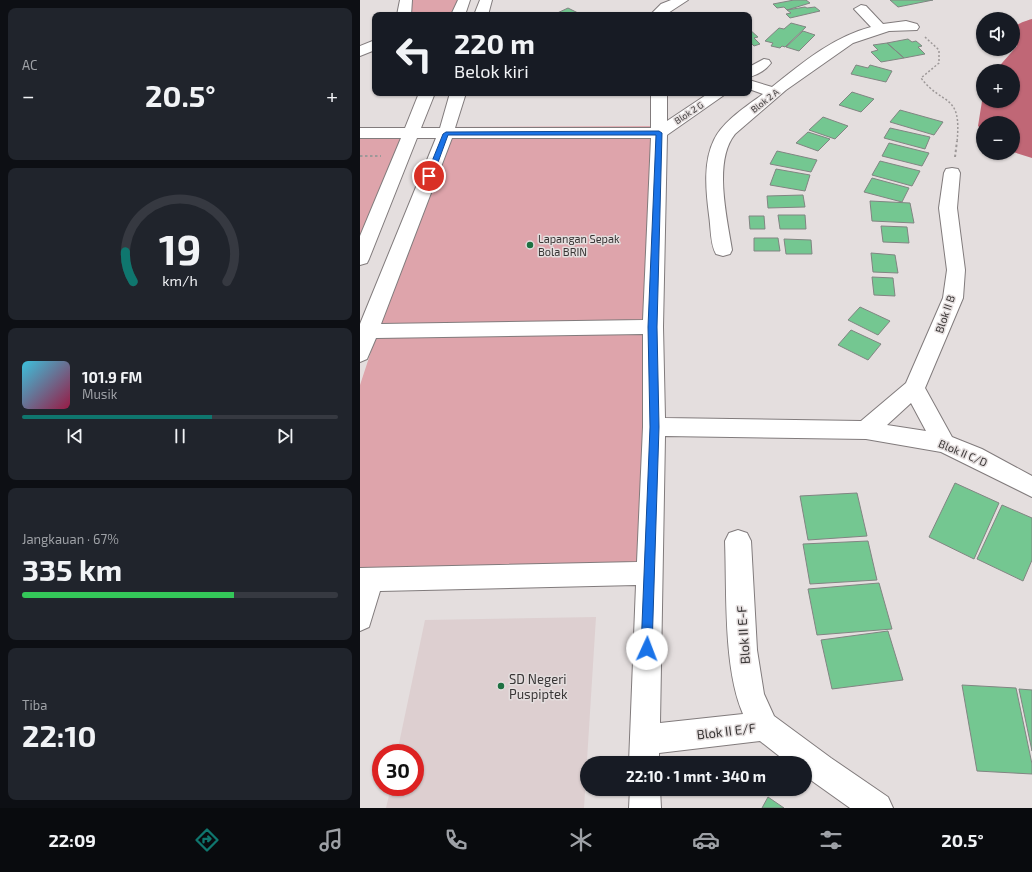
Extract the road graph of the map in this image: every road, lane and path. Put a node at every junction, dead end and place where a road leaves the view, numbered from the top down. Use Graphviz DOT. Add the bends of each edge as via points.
graph roads {
  1 [pos="406,0"];
  2 [pos="464,0"];
  3 [pos="486,0"];
  4 [pos="682,0"];
  5 [pos="861,9"];
  6 [pos="404,12"];
  7 [pos="459,12"];
  8 [pos="482,12"];
  9 [pos="660,12"];
  10 [pos="912,27"];
  11 [pos="880,29"];
  12 [pos="372,46"];
  13 [pos="360,52"];
  14 [pos="764,63"];
  15 [pos="752,71"];
  16 [pos="752,85"];
  17 [pos="775,93"];
  18 [pos="426,96"];
  19 [pos="457,96"];
  20 [pos="659,96"];
  21 [pos="714,96"];
  22 [pos="410,133"];
  23 [pos="659,133"];
  24 [pos="360,134"];
  25 [pos="446,134"];
  26 [pos="952,174"];
  27 [pos="723,250"];
  28 [pos="360,259"];
  29 [pos="652,327"];
  30 [pos="364,330"];
  31 [pos="360,354"];
  32 [pos="914,388"];
  33 [pos="654,427"];
  34 [pos="866,430"];
  35 [pos="944,442"];
  36 [pos="1032,486"];
  37 [pos="738,541"];
  38 [pos="649,573"];
  39 [pos="365,580"];
  40 [pos="360,618"];
  41 [pos="764,726"];
  42 [pos="644,752"];
  43 [pos="645,796"];
  44 [pos="645,808"];
  45 [pos="877,808"];
  1 -- 6 [label="street"];
  2 -- 7 [label="street"];
  3 -- 8 [label="street"];
  4 -- 9 [label="street"];
  5 -- 11 [label="street"];
  10 -- 11 [label="street, Blok 2 A" via="905,25"];
  10 -- 26 [label="path" via="919,30 938,50 939,63 921,78 927,88 949,100 958,119 958,139"];
  11 -- 17 [label="street, Blok 2 A" via="847,40"];
  12 -- 13 [label="street"];
  14 -- 15 [label="street"];
  16 -- 17 [label="street"];
  17 -- 27 [label="street, Blok 2 A" via="739,121 722,139 714,174"];
  18 -- 22 [label="street"];
  19 -- 25 [label="street"];
  20 -- 23 [label="street"];
  21 -- 23 [label="street, Blok 2 G"];
  22 -- 24 [label="street"];
  22 -- 25 [label="street"];
  22 -- 28 [label="street"];
  23 -- 25 [label="street"];
  23 -- 29 [label="street"];
  25 -- 30 [label="street"];
  26 -- 32 [label="street, Blok II B" via="948,208 956,270 953,298"];
  29 -- 30 [label="street"];
  29 -- 33 [label="street"];
  30 -- 31 [label="street"];
  32 -- 34 [label="street, Blok II B"];
  32 -- 35 [label="street"];
  33 -- 34 [label="street, Blok II C/D"];
  33 -- 38 [label="street"];
  34 -- 35 [label="street, Blok II C/D"];
  35 -- 36 [label="street, Blok II C/D"];
  37 -- 41 [label="street, Blok II E-F" via="743,650 750,696"];
  38 -- 39 [label="street"];
  38 -- 42 [label="street"];
  39 -- 40 [label="street"];
  41 -- 42 [label="street, Blok II E/F"];
  41 -- 45 [label="street, Blok II E/F"];
  43 -- 44 [label="street"];
}
